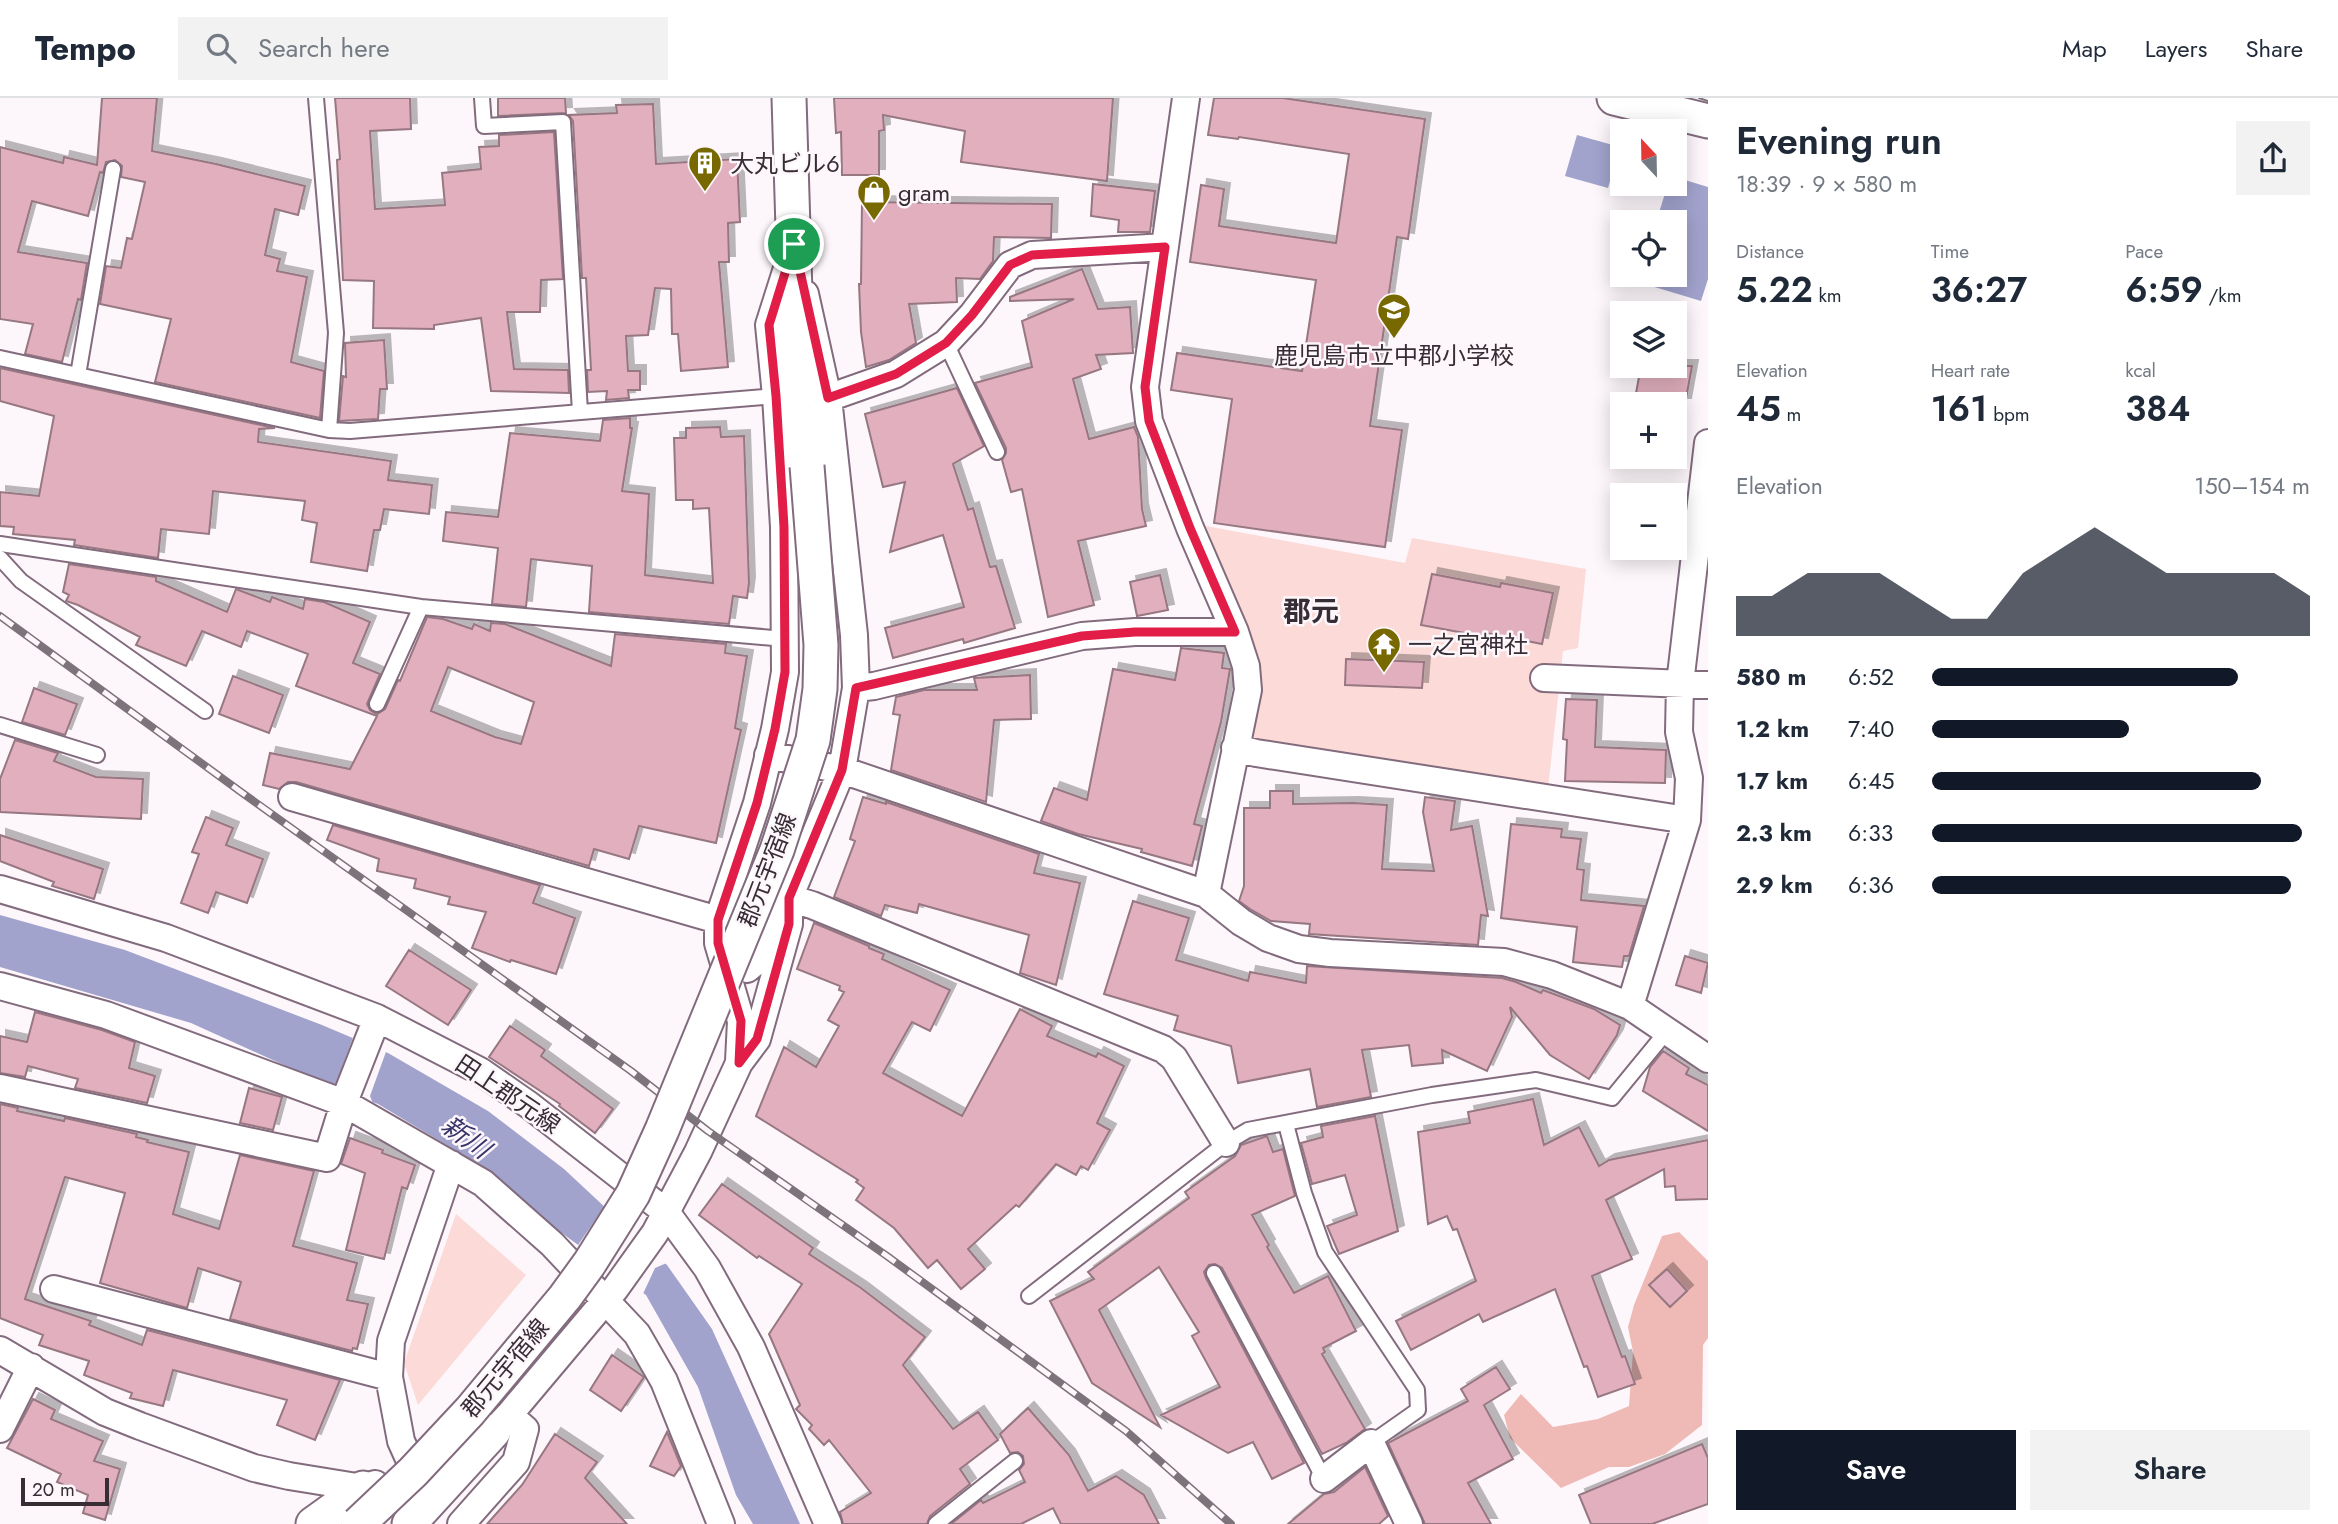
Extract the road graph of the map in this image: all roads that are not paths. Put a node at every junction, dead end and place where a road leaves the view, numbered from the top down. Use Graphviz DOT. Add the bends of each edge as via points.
graph roads {
  1 [pos="316,98"];
  2 [pos="482,98"];
  3 [pos="789,98"];
  4 [pos="1186,98"];
  5 [pos="1614,98"];
  6 [pos="1708,121"];
  7 [pos="113,169"];
  8 [pos="794,244"];
  9 [pos="1165,247"];
  10 [pos="946,343"];
  11 [pos="0,358"];
  12 [pos="78,375"];
  13 [pos="776,396"];
  14 [pos="828,398"];
  15 [pos="580,412"];
  16 [pos="329,430"];
  17 [pos="1708,443"];
  18 [pos="997,452"];
  19 [pos="0,544"];
  20 [pos="0,558"];
  21 [pos="421,607"];
  22 [pos="1235,632"];
  23 [pos="785,639"];
  24 [pos="1544,678"];
  25 [pos="1680,684"];
  26 [pos="1708,685"];
  27 [pos="856,688"];
  28 [pos="377,705"];
  29 [pos="205,711"];
  30 [pos="0,725"];
  31 [pos="1235,748"];
  32 [pos="97,755"];
  33 [pos="768,755"];
  34 [pos="842,770"];
  35 [pos="292,797"];
  36 [pos="1687,820"];
  37 [pos="0,889"];
  38 [pos="1206,894"];
  39 [pos="789,898"];
  40 [pos="718,920"];
  41 [pos="724,960"];
  42 [pos="0,986"];
  43 [pos="1630,1006"];
  44 [pos="377,1018"];
  45 [pos="1667,1031"];
  46 [pos="1708,1059"];
  47 [pos="739,1063"];
  48 [pos="0,1088"];
  49 [pos="345,1100"];
  50 [pos="1286,1124"];
  51 [pos="1226,1143"];
  52 [pos="451,1164"];
  53 [pos="661,1223"];
  54 [pos="1214,1273"];
  55 [pos="54,1289"];
  56 [pos="611,1295"];
  57 [pos="1029,1296"];
  58 [pos="0,1350"];
  59 [pos="31,1367"];
  60 [pos="389,1377"];
  61 [pos="501,1423"];
  62 [pos="0,1429"];
  63 [pos="1371,1443"];
  64 [pos="1015,1461"];
  65 [pos="415,1472"];
  66 [pos="1324,1479"];
  67 [pos="363,1488"];
  68 [pos="313,1524"];
  69 [pos="358,1524"];
  70 [pos="409,1524"];
  71 [pos="461,1524"];
  72 [pos="721,1524"];
  73 [pos="828,1524"];
  74 [pos="936,1524"];
  75 [pos="1409,1524"];
  1 -- 16 [label="lane" via="336,333"];
  2 -- 15 [label="lane" via="484,126 563,122"];
  3 -- 8 [label="street, 郡元宇宿線"];
  4 -- 9 [label="street"];
  5 -- 6 [label="street"];
  7 -- 12 [label="lane"];
  8 -- 13 [label="street" via="769,325"];
  8 -- 14 [label="street"];
  8 -- 69 [label="street, 郡元宇宿線, bridge" via="798,391 821,645 820,689 813,740 777,850 633,1194 565,1297 470,1411"];
  9 -- 10 [label="street" via="1032,255 1010,265"];
  9 -- 22 [label="street" via="1145,387 1149,421"];
  10 -- 14 [label="street" via="896,374"];
  10 -- 18 [label="lane"];
  11 -- 12 [label="lane"];
  12 -- 16 [label="lane"];
  13 -- 15 [label="lane"];
  13 -- 23 [label="street"];
  14 -- 27 [label="street"];
  15 -- 16 [label="lane"];
  17 -- 25 [label="street"];
  19 -- 21 [label="lane"];
  20 -- 29 [label="lane" via="21,581"];
  21 -- 23 [label="lane"];
  21 -- 28 [label="lane"];
  22 -- 27 [label="street" via="1082,636"];
  22 -- 31 [label="street" via="1248,690"];
  23 -- 33 [label="street" via="785,672"];
  24 -- 25 [label="street"];
  25 -- 26 [label="street"];
  25 -- 36 [label="street" via="1679,732 1689,778"];
  27 -- 34 [label="street"];
  30 -- 32 [label="lane"];
  31 -- 36 [label="street"];
  31 -- 38 [label="street"];
  33 -- 34 [label="street"];
  33 -- 40 [label="street"];
  34 -- 38 [label="street"];
  34 -- 39 [label="street"];
  35 -- 40 [label="street"];
  36 -- 43 [label="street"];
  37 -- 44 [label="street, 田上郡元線" via="166,937"];
  38 -- 43 [label="street" via="1268,938 1299,949 1504,961"];
  39 -- 41 [label="street" via="760,959 747,969"];
  39 -- 47 [label="street" via="789,924 757,1039"];
  39 -- 51 [label="street" via="1163,1049 1174,1058"];
  40 -- 41 [label="street"];
  41 -- 47 [label="street" via="741,1021"];
  42 -- 49 [label="street" via="106,1015"];
  43 -- 45 [label="street"];
  44 -- 49 [label="street"];
  44 -- 53 [label="street, 田上郡元線" via="481,1071 529,1105"];
  45 -- 46 [label="street"];
  45 -- 50 [label="lane" via="1612,1098 1536,1080"];
  47 -- 53 [label="street"];
  48 -- 49 [label="street" via="327,1158"];
  49 -- 52 [label="street"];
  50 -- 51 [label="lane" via="1248,1130"];
  50 -- 63 [label="lane" via="1325,1252 1417,1390 1418,1410"];
  51 -- 57 [label="lane"];
  52 -- 56 [label="street" via="483,1183"];
  52 -- 60 [label="street" via="391,1340"];
  53 -- 56 [label="street"];
  53 -- 73 [label="street, 田上郡元線" via="707,1268 751,1347"];
  54 -- 66 [label="lane"];
  55 -- 60 [label="street"];
  56 -- 61 [label="street"];
  56 -- 72 [label="street" via="664,1381"];
  58 -- 59 [label="street"];
  59 -- 62 [label="street"];
  59 -- 67 [label="street" via="105,1412 254,1468"];
  60 -- 65 [label="street" via="401,1441"];
  61 -- 65 [label="street" via="468,1450"];
  61 -- 70 [label="street"];
  61 -- 71 [label="street" via="525,1429 516,1462"];
  63 -- 66 [label="street"];
  63 -- 75 [label="street"];
  64 -- 74 [label="lane"];
  65 -- 67 [label="street"];
  67 -- 68 [label="street"];
}
